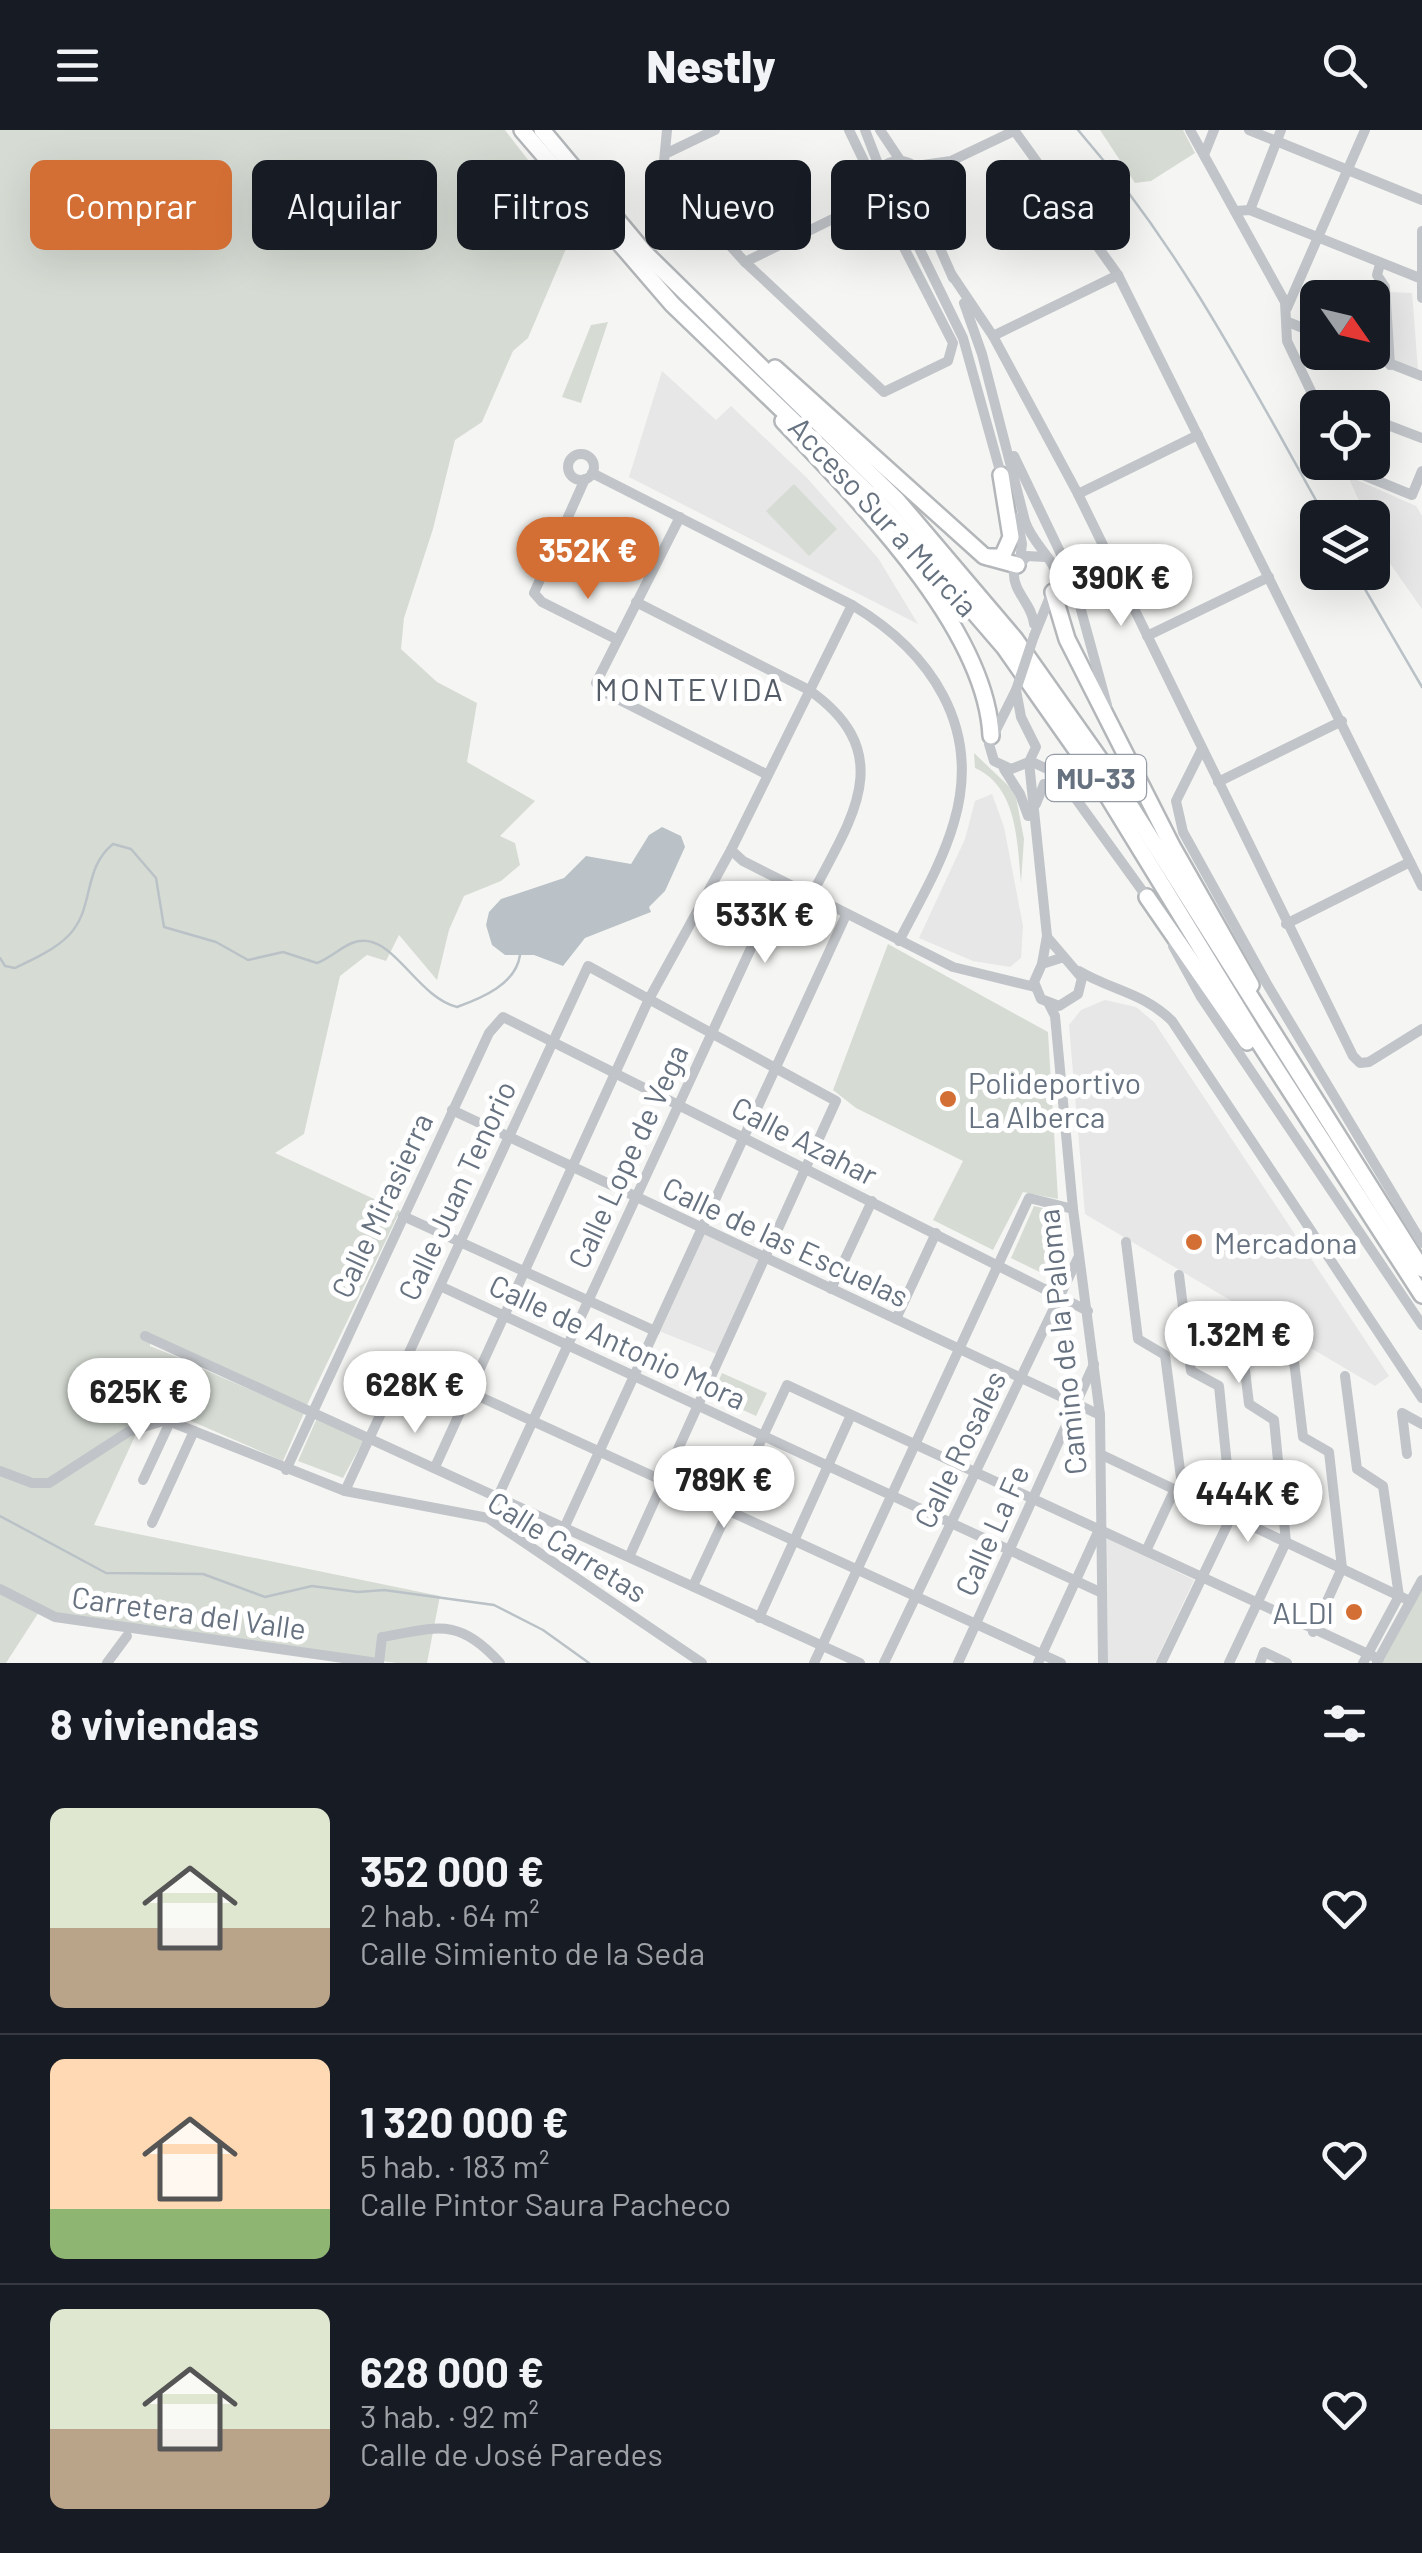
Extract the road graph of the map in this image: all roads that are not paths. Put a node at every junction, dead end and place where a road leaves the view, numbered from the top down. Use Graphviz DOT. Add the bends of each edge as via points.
graph roads {
  1 [pos="522,130"];
  2 [pos="542,130"];
  3 [pos="667,130"];
  4 [pos="715,130"];
  5 [pos="849,130"];
  6 [pos="865,130"];
  7 [pos="880,130"];
  8 [pos="1014,130"];
  9 [pos="1190,130"];
  10 [pos="1214,130"];
  11 [pos="1249,130"];
  12 [pos="1364,130"];
  13 [pos="1279,136"];
  14 [pos="664,154"];
  15 [pos="1204,156"];
  16 [pos="862,160"];
  17 [pos="876,160"];
  18 [pos="900,160"];
  19 [pos="953,160"];
  20 [pos="1348,170"];
  21 [pos="1422,200"];
  22 [pos="1250,210"];
  23 [pos="1234,211"];
  24 [pos="831,220"];
  25 [pos="1422,231"];
  26 [pos="1319,238"];
  27 [pos="905,250"];
  28 [pos="920,250"];
  29 [pos="941,250"];
  30 [pos="745,262"];
  31 [pos="1380,264"];
  32 [pos="1118,275"];
  33 [pos="952,276"];
  34 [pos="1379,280"];
  35 [pos="1420,280"];
  36 [pos="1422,298"];
  37 [pos="1287,308"];
  38 [pos="1288,322"];
  39 [pos="1300,327"];
  40 [pos="727,335"];
  41 [pos="992,336"];
  42 [pos="1390,364"];
  43 [pos="1422,376"];
  44 [pos="749,379"];
  45 [pos="1310,390"];
  46 [pos="1390,425"];
  47 [pos="1004,432"];
  48 [pos="1420,433"];
  49 [pos="1198,435"];
  50 [pos="1422,471"];
  51 [pos="1001,475"];
  52 [pos="1378,480"];
  53 [pos="1078,494"];
  54 [pos="680,517"];
  55 [pos="984,556"];
  56 [pos="1046,558"];
  57 [pos="1018,563"];
  58 [pos="1269,577"];
  59 [pos="1050,595"];
  60 [pos="1021,596"];
  61 [pos="636,602"];
  62 [pos="852,605"];
  63 [pos="1034,636"];
  64 [pos="1147,636"];
  65 [pos="616,638"];
  66 [pos="810,690"];
  67 [pos="1016,690"];
  68 [pos="1111,722"];
  69 [pos="1342,722"];
  70 [pos="1027,726"];
  71 [pos="993,732"];
  72 [pos="1202,749"];
  73 [pos="1030,762"];
  74 [pos="1001,766"];
  75 [pos="766,774"];
  76 [pos="1218,782"];
  77 [pos="1068,787"];
  78 [pos="1036,840"];
  79 [pos="731,850"];
  80 [pos="1410,862"];
  81 [pos="782,881"];
  82 [pos="1422,886"];
  83 [pos="810,896"];
  84 [pos="1147,897"];
  85 [pos="846,914"];
  86 [pos="1286,924"];
  87 [pos="1047,936"];
  88 [pos="899,941"];
  89 [pos="1061,958"];
  90 [pos="1039,969"];
  91 [pos="1079,971"];
  92 [pos="1017,980"];
  93 [pos="1102,984"];
  94 [pos="1035,987"];
  95 [pos="1078,994"];
  96 [pos="650,999"];
  97 [pos="1054,1009"];
  98 [pos="499,1018"];
  99 [pos="1268,1029"];
  100 [pos="1422,1029"];
  101 [pos="712,1033"];
  102 [pos="554,1040"];
  103 [pos="776,1068"];
  104 [pos="616,1072"];
  105 [pos="680,1104"];
  106 [pos="452,1110"];
  107 [pos="508,1134"];
  108 [pos="745,1137"];
  109 [pos="572,1168"];
  110 [pos="807,1168"];
  111 [pos="635,1198"];
  112 [pos="872,1201"];
  113 [pos="1073,1209"];
  114 [pos="404,1216"];
  115 [pos="1376,1228"];
  116 [pos="702,1229"];
  117 [pos="936,1234"];
  118 [pos="460,1242"];
  119 [pos="1126,1242"];
  120 [pos="1422,1243"];
  121 [pos="1079,1256"];
  122 [pos="765,1258"];
  123 [pos="999,1266"];
  124 [pos="1422,1269"];
  125 [pos="524,1272"];
  126 [pos="1180,1275"];
  127 [pos="440,1286"];
  128 [pos="831,1289"];
  129 [pos="1057,1295"];
  130 [pos="1422,1296"];
  131 [pos="588,1300"];
  132 [pos="1088,1310"];
  133 [pos="1238,1311"];
  134 [pos="504,1316"];
  135 [pos="896,1320"];
  136 [pos="1422,1326"];
  137 [pos="655,1331"];
  138 [pos="145,1336"];
  139 [pos="1292,1344"];
  140 [pos="568,1346"];
  141 [pos="960,1350"];
  142 [pos="404,1362"];
  143 [pos="1094,1364"];
  144 [pos="634,1376"];
  145 [pos="1345,1376"];
  146 [pos="1020,1378"];
  147 [pos="469,1392"];
  148 [pos="1422,1398"];
  149 [pos="1076,1404"];
  150 [pos="698,1406"];
  151 [pos="313,1412"];
  152 [pos="851,1415"];
  153 [pos="1100,1415"];
  154 [pos="170,1422"];
  155 [pos="534,1422"];
  156 [pos="1422,1424"];
  157 [pos="194,1431"];
  158 [pos="763,1436"];
  159 [pos="369,1438"];
  160 [pos="916,1444"];
  161 [pos="599,1452"];
  162 [pos="1102,1454"];
  163 [pos="1407,1454"];
  164 [pos="828,1466"];
  165 [pos="435,1468"];
  166 [pos="286,1470"];
  167 [pos="0,1471"];
  168 [pos="975,1472"];
  169 [pos="144,1480"];
  170 [pos="664,1481"];
  171 [pos="345,1491"];
  172 [pos="1179,1491"];
  173 [pos="892,1496"];
  174 [pos="499,1497"];
  175 [pos="1033,1498"];
  176 [pos="728,1511"];
  177 [pos="1232,1516"];
  178 [pos="488,1518"];
  179 [pos="152,1523"];
  180 [pos="951,1523"];
  181 [pos="565,1526"];
  182 [pos="1100,1529"];
  183 [pos="794,1540"];
  184 [pos="1286,1542"];
  185 [pos="1009,1550"];
  186 [pos="1146,1551"];
  187 [pos="630,1555"];
  188 [pos="1342,1568"];
  189 [pos="858,1570"];
  190 [pos="1201,1578"];
  191 [pos="1422,1580"];
  192 [pos="1075,1581"];
  193 [pos="693,1586"];
  194 [pos="0,1589"];
  195 [pos="1102,1593"];
  196 [pos="916,1596"];
  197 [pos="1399,1596"];
  198 [pos="1410,1601"];
  199 [pos="1256,1605"];
  200 [pos="759,1618"];
  201 [pos="976,1624"];
  202 [pos="1313,1632"];
  203 [pos="127,1636"];
  204 [pos="822,1646"];
  205 [pos="299,1658"];
  206 [pos="1040,1659"];
  207 [pos="1365,1659"];
  208 [pos="1378,1661"];
  209 [pos="107,1663"];
  210 [pos="378,1663"];
  211 [pos="500,1663"];
  212 [pos="702,1663"];
  213 [pos="814,1663"];
  214 [pos="860,1663"];
  215 [pos="884,1663"];
  216 [pos="958,1663"];
  217 [pos="1061,1663"];
  218 [pos="1104,1663"];
  219 [pos="1161,1663"];
  220 [pos="1229,1663"];
  221 [pos="1260,1663"];
  222 [pos="1288,1663"];
  1 -- 44 [label="highway, Acceso Sur a Murcia / MU-33" via="600,226"];
  2 -- 40 [label="highway, Acceso Sur a Murcia / MU-33" via="622,228"];
  3 -- 14 [label="street"];
  4 -- 14 [label="street"];
  5 -- 16 [label="street"];
  6 -- 17 [label="street"];
  7 -- 18 [label="street"];
  8 -- 19 [label="street"];
  8 -- 32 [label="street"];
  9 -- 15 [label="street"];
  10 -- 15 [label="street"];
  11 -- 13 [label="street"];
  12 -- 20 [label="street"];
  13 -- 20 [label="street"];
  13 -- 22 [label="street"];
  14 -- 30 [label="street" via="663,172"];
  15 -- 23 [label="street"];
  20 -- 21 [label="street"];
  20 -- 26 [label="street"];
  22 -- 23 [label="street"];
  22 -- 26 [label="street"];
  23 -- 37 [label="street"];
  24 -- 30 [label="street"];
  25 -- 35 [label="street"];
  26 -- 31 [label="street"];
  26 -- 37 [label="street"];
  27 -- 30 [label="street" via="953,352 940,366 891,390 878,389"];
  28 -- 51 [label="street" via="963,338"];
  29 -- 33 [label="street"];
  31 -- 34 [label="street"];
  31 -- 35 [label="street"];
  32 -- 41 [label="street"];
  32 -- 49 [label="street"];
  33 -- 41 [label="street"];
  33 -- 47 [label="street"];
  35 -- 36 [label="street"];
  37 -- 38 [label="street"];
  38 -- 39 [label="street"];
  38 -- 45 [label="street" via="1288,342"];
  40 -- 55 [label="highway" via="826,410"];
  40 -- 99 [label="highway, Acceso Sur a Murcia / MU-33" via="897,500 1015,639 1111,775"];
  41 -- 53 [label="street"];
  42 -- 43 [label="street"];
  44 -- 71 [label="highway" via="890,538 938,605 977,677"];
  44 -- 115 [label="highway, Acceso Sur a Murcia / MU-33" via="897,522 1034,688"];
  46 -- 48 [label="street"];
  47 -- 56 [label="street" via="1024,521"];
  47 -- 68 [label="street" via="1072,577"];
  49 -- 53 [label="street"];
  49 -- 58 [label="street"];
  50 -- 52 [label="street" via="1412,495"];
  51 -- 55 [label="highway" via="1012,537 1002,556"];
  51 -- 57 [label="street" via="1019,525"];
  53 -- 64 [label="street"];
  54 -- 61 [label="street"];
  54 -- 62 [label="street"];
  54 -- 65 [label="street" via="588,476 534,593"];
  55 -- 57 [label="highway"];
  56 -- 57 [label="street" via="1034,555"];
  56 -- 59 [label="street" via="1056,569"];
  57 -- 60 [label="street" via="1012,578"];
  58 -- 64 [label="street"];
  58 -- 69 [label="street"];
  59 -- 60 [label="street"];
  59 -- 63 [label="street"];
  59 -- 68 [label="highway"];
  60 -- 63 [label="street" via="1032,613"];
  61 -- 65 [label="street"];
  61 -- 66 [label="street"];
  62 -- 66 [label="street"];
  62 -- 88 [label="street" via="926,664 959,743 954,822"];
  63 -- 67 [label="street, bridge"];
  64 -- 72 [label="street"];
  65 -- 75 [label="street" via="598,688"];
  66 -- 75 [label="street"];
  66 -- 83 [label="street" via="852,730 862,776 855,809"];
  67 -- 70 [label="street"];
  67 -- 71 [label="street"];
  68 -- 99 [label="highway" via="1269,1017"];
  69 -- 76 [label="street"];
  69 -- 80 [label="street"];
  70 -- 71 [label="street" via="1010,722"];
  70 -- 73 [label="street" via="1036,746"];
  71 -- 74 [label="street" via="990,753"];
  72 -- 76 [label="street"];
  72 -- 120 [label="street" via="1176,801 1183,832"];
  73 -- 74 [label="street"];
  73 -- 77 [label="street" via="1048,766"];
  73 -- 78 [label="street"];
  74 -- 78 [label="street" via="1020,794"];
  75 -- 79 [label="street"];
  76 -- 86 [label="street"];
  77 -- 78 [label="street" via="1050,782 1040,788"];
  77 -- 84 [label="street"];
  78 -- 87 [label="street"];
  79 -- 81 [label="street"];
  79 -- 96 [label="street"];
  80 -- 82 [label="street"];
  80 -- 86 [label="street"];
  81 -- 83 [label="street"];
  81 -- 101 [label="street, Calle Lope de Vega"];
  83 -- 85 [label="street"];
  84 -- 115 [label="highway"];
  84 -- 136 [label="street" via="1201,997"];
  85 -- 88 [label="street"];
  85 -- 103 [label="street"];
  86 -- 100 [label="street" via="1360,1063"];
  87 -- 89 [label="street"];
  87 -- 90 [label="street"];
  88 -- 92 [label="street" via="953,967"];
  89 -- 90 [label="street"];
  89 -- 91 [label="street"];
  90 -- 92 [label="street"];
  90 -- 94 [label="street"];
  91 -- 93 [label="street"];
  91 -- 95 [label="street"];
  92 -- 94 [label="street"];
  93 -- 95 [label="street"];
  93 -- 148 [label="street" via="1145,998 1172,1021"];
  94 -- 97 [label="street"];
  95 -- 97 [label="street"];
  96 -- 101 [label="street"];
  96 -- 102 [label="street, Calle Juan Tenorio" via="588,966"];
  96 -- 104 [label="street"];
  97 -- 113 [label="street, Camino de la Paloma"];
  98 -- 102 [label="street, Calle Azahar"];
  98 -- 106 [label="street, Calle Mirasierra"];
  99 -- 124 [label="highway, Acceso Sur a Murcia / MU-33"];
  101 -- 103 [label="street"];
  101 -- 105 [label="street, Calle Lope de Vega"];
  102 -- 104 [label="street, Calle Azahar"];
  102 -- 107 [label="street, Calle Juan Tenorio"];
  103 -- 108 [label="street"];
  103 -- 110 [label="street" via="836,1101"];
  104 -- 105 [label="street, Calle Azahar"];
  104 -- 109 [label="street"];
  105 -- 108 [label="street, Calle Azahar"];
  105 -- 111 [label="street, Calle Lope de Vega"];
  106 -- 107 [label="street, Calle de las Escuelas"];
  106 -- 114 [label="street, Calle Mirasierra"];
  107 -- 109 [label="street, Calle de las Escuelas"];
  107 -- 118 [label="street, Calle Juan Tenorio"];
  108 -- 110 [label="street, Calle Azahar"];
  108 -- 116 [label="street"];
  109 -- 111 [label="street, Calle de las Escuelas"];
  109 -- 125 [label="street"];
  110 -- 112 [label="street, Calle Azahar"];
  110 -- 122 [label="street"];
  111 -- 116 [label="street, Calle de las Escuelas"];
  111 -- 131 [label="street, Calle Lope de Vega"];
  112 -- 117 [label="street, Calle Azahar"];
  112 -- 128 [label="street"];
  113 -- 121 [label="street, Camino de la Paloma"];
  113 -- 123 [label="street" via="1029,1198"];
  114 -- 118 [label="street"];
  114 -- 151 [label="street, Calle Mirasierra"];
  115 -- 130 [label="highway, Acceso Sur a Murcia / MU-33"];
  116 -- 122 [label="street, Calle de las Escuelas"];
  116 -- 137 [label="street"];
  117 -- 123 [label="street, Calle Azahar"];
  117 -- 135 [label="street"];
  118 -- 125 [label="street"];
  118 -- 127 [label="street, Calle Juan Tenorio"];
  119 -- 172 [label="street" via="1138,1339 1165,1355"];
  121 -- 129 [label="street, Calle Rosales"];
  121 -- 132 [label="street, Camino de la Paloma"];
  122 -- 128 [label="street, Calle de las Escuelas"];
  122 -- 150 [label="street"];
  123 -- 129 [label="street, Calle Azahar"];
  123 -- 141 [label="street"];
  125 -- 131 [label="street"];
  125 -- 134 [label="street"];
  126 -- 177 [label="street" via="1192,1371 1219,1386"];
  127 -- 134 [label="street, Calle de Antonio Mora"];
  127 -- 142 [label="street, Calle Juan Tenorio"];
  128 -- 135 [label="street, Calle de las Escuelas"];
  129 -- 132 [label="street, Calle Azahar"];
  129 -- 146 [label="street, Calle Rosales"];
  131 -- 137 [label="street"];
  131 -- 140 [label="street, Calle Lope de Vega"];
  132 -- 143 [label="street, Camino de la Paloma"];
  133 -- 184 [label="street" via="1249,1404 1274,1420"];
  134 -- 140 [label="street, Calle de Antonio Mora"];
  134 -- 147 [label="street"];
  135 -- 141 [label="street, Calle de las Escuelas"];
  137 -- 144 [label="street"];
  138 -- 151 [label="street"];
  139 -- 188 [label="street" via="1304,1437 1329,1452"];
  140 -- 144 [label="street, Calle de Antonio Mora"];
  140 -- 155 [label="street, Calle Lope de Vega"];
  141 -- 146 [label="street, Calle de las Escuelas"];
  141 -- 160 [label="street"];
  142 -- 147 [label="street"];
  142 -- 159 [label="street, Calle Juan Tenorio"];
  143 -- 149 [label="street, Calle La Fe"];
  143 -- 153 [label="street, Camino de la Paloma"];
  144 -- 150 [label="street, Calle de Antonio Mora"];
  144 -- 161 [label="street"];
  145 -- 197 [label="street" via="1357,1469 1383,1486"];
  146 -- 149 [label="street, Calle de las Escuelas"];
  146 -- 168 [label="street, Calle Rosales"];
  147 -- 155 [label="street"];
  147 -- 165 [label="street"];
  149 -- 153 [label="street, Calle de las Escuelas"];
  149 -- 175 [label="street, Calle La Fe"];
  150 -- 158 [label="street, Calle de Antonio Mora"];
  150 -- 170 [label="street"];
  151 -- 159 [label="street"];
  151 -- 166 [label="street, Calle Mirasierra"];
  152 -- 158 [label="street" via="786,1385"];
  152 -- 160 [label="street"];
  152 -- 164 [label="street"];
  153 -- 162 [label="street, Camino de la Paloma"];
  154 -- 157 [label="street, Calle Carretas"];
  154 -- 167 [label="street" via="128,1432 49,1484"];
  154 -- 169 [label="street"];
  155 -- 161 [label="street"];
  155 -- 174 [label="street, Calle Lope de Vega"];
  156 -- 163 [label="street" via="1402,1413"];
  157 -- 166 [label="street, Calle Carretas"];
  157 -- 179 [label="street"];
  158 -- 164 [label="street, Calle de Antonio Mora"];
  158 -- 176 [label="street"];
  159 -- 165 [label="street"];
  159 -- 171 [label="street, Calle Juan Tenorio"];
  160 -- 168 [label="street"];
  160 -- 173 [label="street"];
  161 -- 170 [label="street"];
  161 -- 181 [label="street"];
  162 -- 172 [label="street"];
  162 -- 182 [label="street, Camino de la Paloma"];
  164 -- 173 [label="street, Calle de Antonio Mora"];
  164 -- 183 [label="street"];
  165 -- 174 [label="street"];
  166 -- 171 [label="street, Calle Carretas"];
  168 -- 175 [label="street"];
  168 -- 180 [label="street, Calle Rosales"];
  170 -- 176 [label="street"];
  170 -- 187 [label="street"];
  171 -- 178 [label="street, Calle Carretas"];
  172 -- 177 [label="street"];
  172 -- 186 [label="street"];
  173 -- 180 [label="street, Calle de Antonio Mora"];
  173 -- 189 [label="street"];
  174 -- 178 [label="street, Calle Lope de Vega"];
  174 -- 181 [label="street"];
  175 -- 182 [label="street"];
  175 -- 185 [label="street, Calle La Fe"];
  176 -- 183 [label="street"];
  176 -- 193 [label="street"];
  177 -- 184 [label="street"];
  177 -- 190 [label="street"];
  178 -- 212 [label="street, Calle Carretas"];
  180 -- 185 [label="street, Calle de Antonio Mora"];
  180 -- 196 [label="street, Calle Rosales"];
  181 -- 187 [label="street"];
  182 -- 186 [label="street"];
  182 -- 192 [label="street"];
  182 -- 195 [label="street, Camino de la Paloma"];
  183 -- 189 [label="street"];
  183 -- 200 [label="street"];
  184 -- 188 [label="street"];
  184 -- 199 [label="street"];
  185 -- 192 [label="street, Calle de Antonio Mora"];
  185 -- 201 [label="street, Calle La Fe"];
  186 -- 190 [label="street"];
  187 -- 193 [label="street"];
  188 -- 197 [label="street"];
  188 -- 202 [label="street"];
  189 -- 196 [label="street"];
  189 -- 204 [label="street"];
  190 -- 199 [label="street"];
  190 -- 219 [label="street"];
  191 -- 198 [label="street"];
  192 -- 195 [label="street, Calle de Antonio Mora"];
  192 -- 206 [label="street"];
  193 -- 200 [label="street"];
  194 -- 205 [label="street, Carretera del Valle" via="55,1617"];
  195 -- 218 [label="street, Camino de la Paloma"];
  196 -- 201 [label="street"];
  196 -- 215 [label="street, Calle Rosales"];
  197 -- 198 [label="street"];
  197 -- 207 [label="street"];
  198 -- 208 [label="street"];
  199 -- 202 [label="street"];
  199 -- 220 [label="street"];
  200 -- 204 [label="street"];
  201 -- 206 [label="street"];
  201 -- 216 [label="street, Calle La Fe"];
  202 -- 207 [label="street"];
  203 -- 209 [label="street"];
  204 -- 213 [label="street"];
  204 -- 214 [label="street"];
  205 -- 210 [label="street, Carretera del Valle"];
  206 -- 217 [label="street"];
  207 -- 208 [label="street"];
  210 -- 211 [label="street" via="382,1636 444,1626 466,1632"];
  221 -- 222 [label="street" via="1264,1652"];
}
